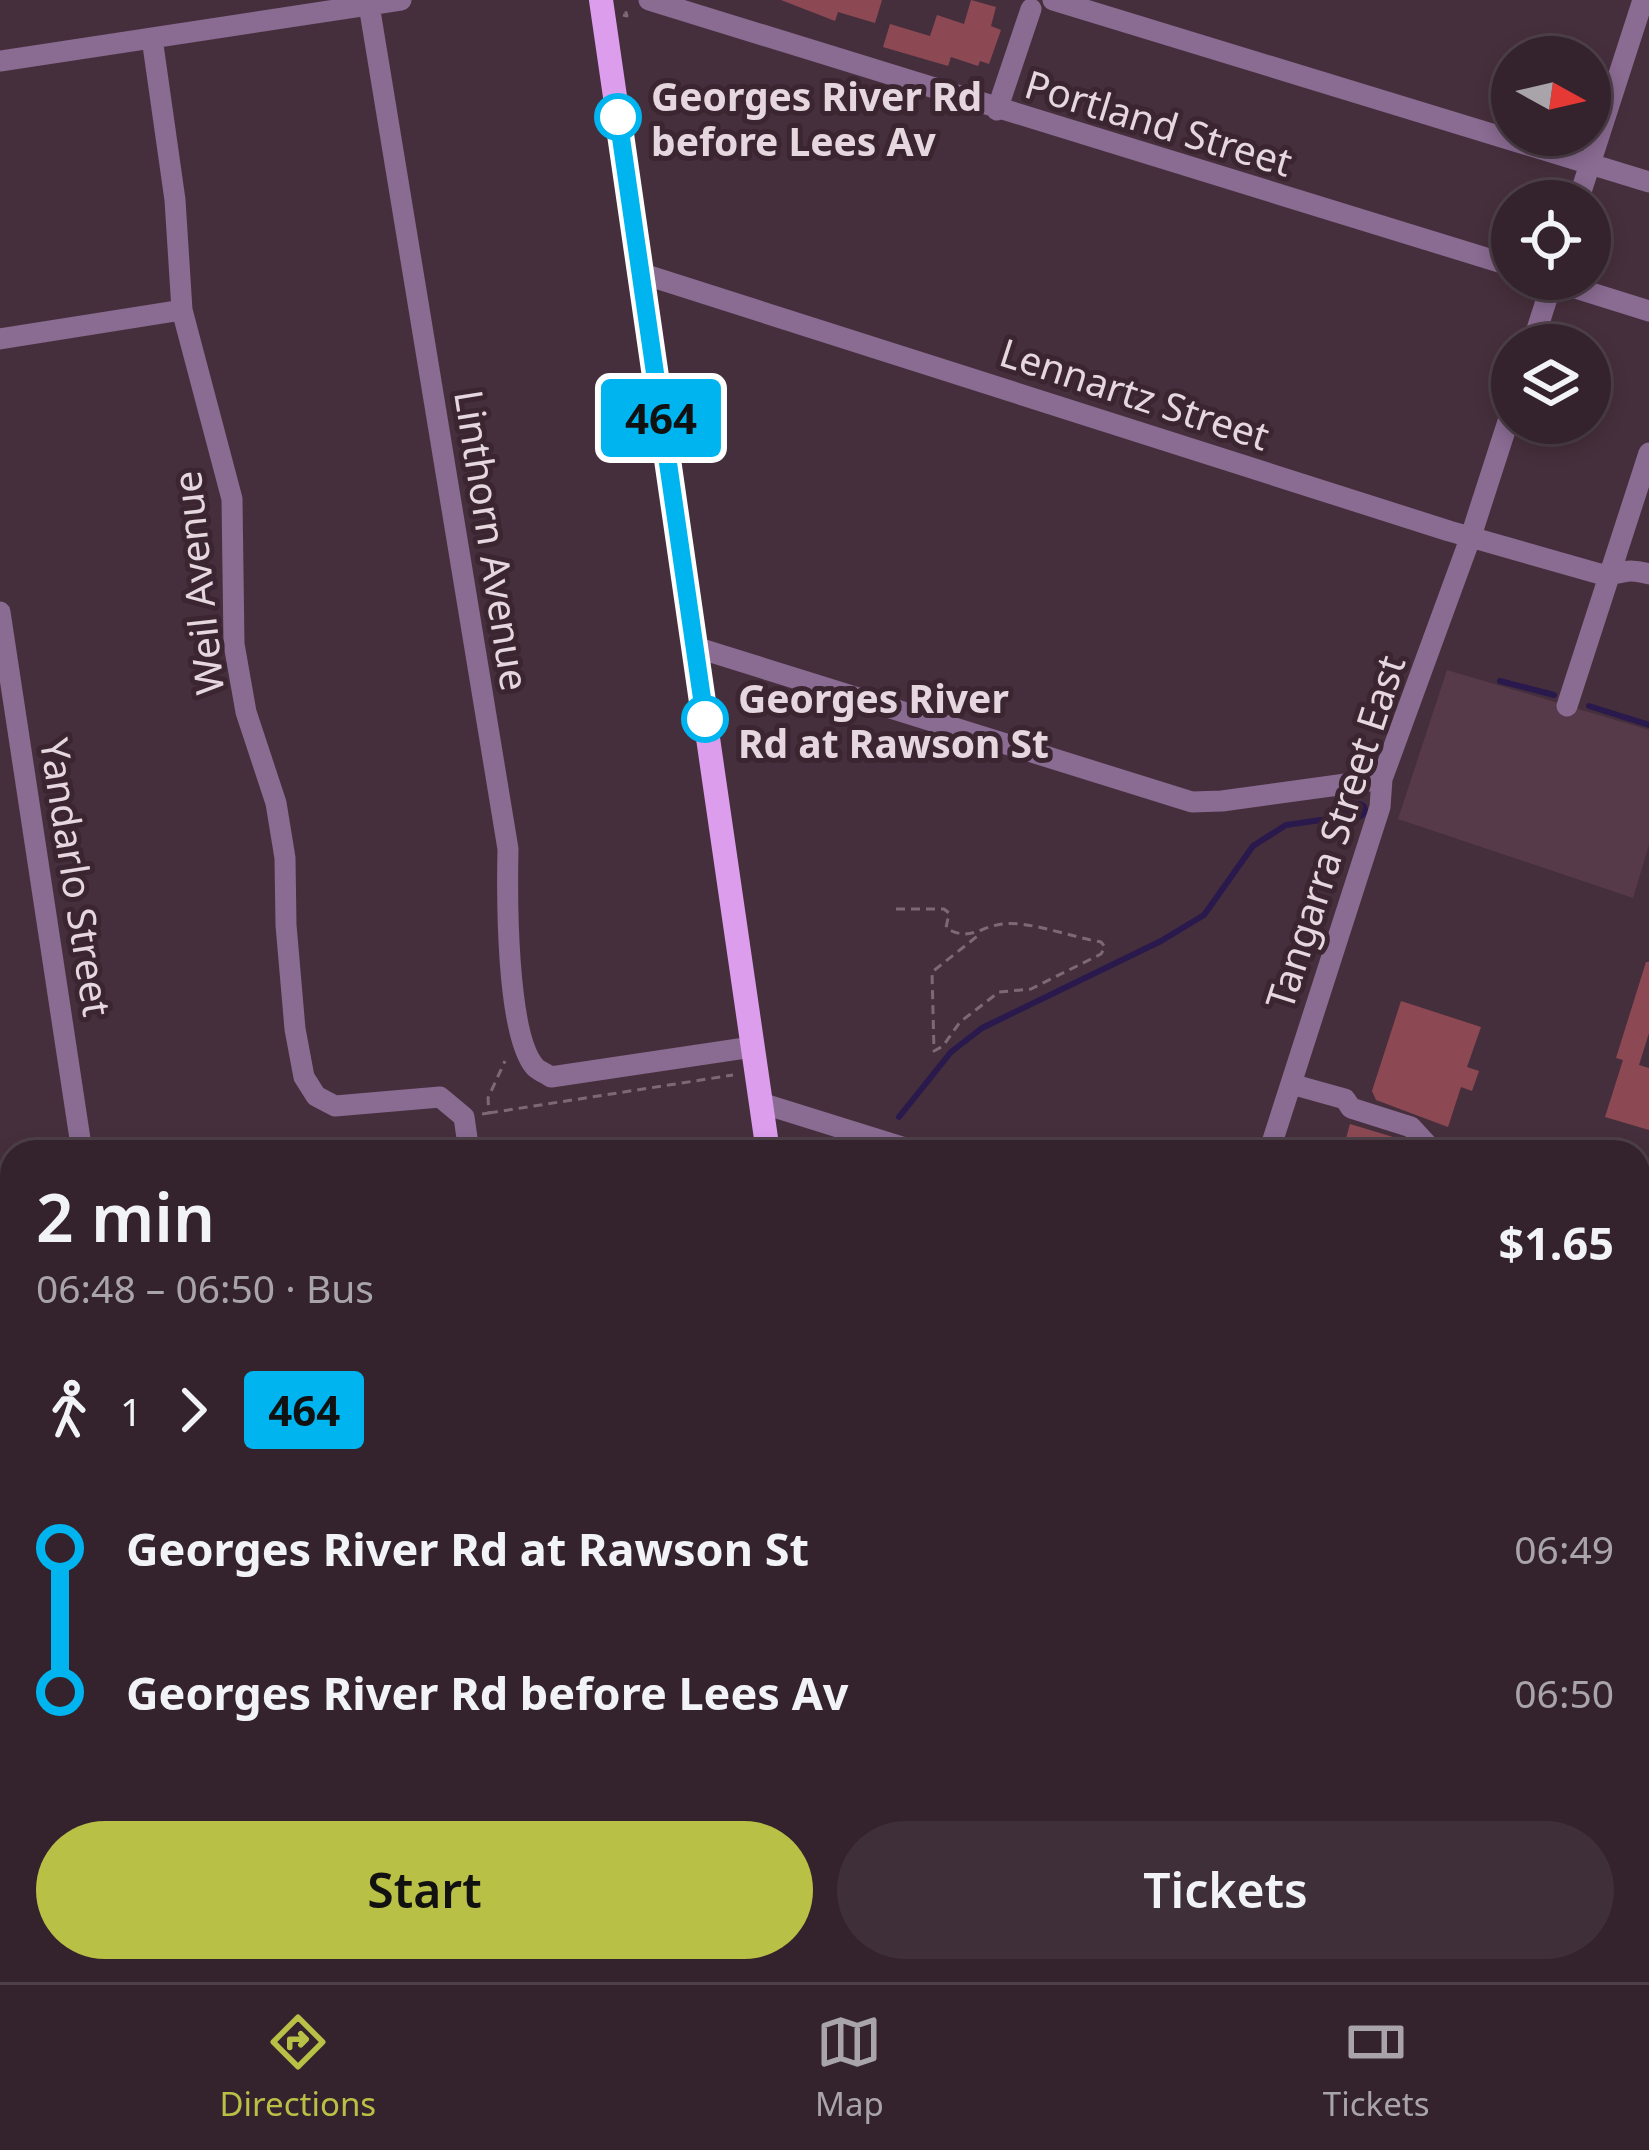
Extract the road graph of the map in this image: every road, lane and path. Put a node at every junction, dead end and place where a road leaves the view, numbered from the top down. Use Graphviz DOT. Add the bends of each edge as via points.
graph roads {
  1 [pos="401,0"];
  2 [pos="601,0"];
  3 [pos="650,0"];
  4 [pos="1642,0"];
  5 [pos="1039,2"];
  6 [pos="369,5"];
  7 [pos="152,38"];
  8 [pos="0,62"];
  9 [pos="997,110"];
  10 [pos="1590,164"];
  11 [pos="1585,180"];
  12 [pos="1649,182"];
  13 [pos="1491,260"];
  14 [pos="640,273"];
  15 [pos="1610,300"];
  16 [pos="182,310"];
  17 [pos="1649,311"];
  18 [pos="0,339"];
  19 [pos="1501,444"];
  20 [pos="1649,453"];
  21 [pos="1472,536"];
  22 [pos="1649,574"];
  23 [pos="1610,575"];
  24 [pos="0,612"];
  25 [pos="694,647"];
  26 [pos="1568,706"];
  27 [pos="1382,779"];
  28 [pos="896,909"];
  29 [pos="980,934"];
  30 [pos="752,1047"];
  31 [pos="505,1060"];
  32 [pos="733,1075"];
  33 [pos="1291,1084"];
  34 [pos="761,1103"];
  35 [pos="489,1113"];
  36 [pos="481,1114"];
  37 [pos="80,1140"];
  38 [pos="467,1140"];
  39 [pos="766,1140"];
  40 [pos="880,1140"];
  41 [pos="1273,1140"];
  42 [pos="1423,1140"];
  1 -- 6 [label="street"];
  2 -- 14 [label="main road"];
  3 -- 9 [label="street, Portland Street"];
  4 -- 10 [label="street"];
  5 -- 9 [label="street"];
  5 -- 10 [label="street"];
  6 -- 7 [label="street"];
  6 -- 30 [label="street, Linthorn Avenue" via="508,849 507,928 519,1020 536,1068 550,1077"];
  7 -- 8 [label="street"];
  7 -- 16 [label="street, Weil Avenue" via="176,200"];
  9 -- 13 [label="street, Portland Street"];
  10 -- 11 [label="street"];
  10 -- 12 [label="street"];
  14 -- 21 [label="street, Lennartz Street"];
  14 -- 25 [label="main road"];
  15 -- 17 [label="street"];
  16 -- 18 [label="street"];
  16 -- 38 [label="street, Weil Avenue" via="232,499 234,644 285,858 304,1077 335,1106 440,1097 464,1117"];
  19 -- 21 [label="street, Tangarra Street East"];
  20 -- 23 [label="street"];
  21 -- 23 [label="street, Lennartz Street"];
  21 -- 27 [label="street, Tangarra Street East"];
  22 -- 23 [label="street, Lennartz Street" via="1629,568"];
  23 -- 26 [label="street"];
  24 -- 37 [label="street, Yandarlo Street"];
  25 -- 27 [label="street" via="1192,802"];
  25 -- 30 [label="main road"];
  27 -- 33 [label="street, Tangarra Street East" via="1380,807"];
  28 -- 29 [label="path" via="944,909 947,931"];
  29 -- 29 [label="path" via="1011,924 1105,946 1031,989 999,992 934,1051 932,972"];
  30 -- 34 [label="main road"];
  31 -- 35 [label="path"];
  32 -- 35 [label="path"];
  33 -- 41 [label="street, Tangarra Street East"];
  33 -- 42 [label="street" via="1411,1127"];
  34 -- 39 [label="main road"];
  34 -- 40 [label="street"];
  35 -- 36 [label="path"];
}
